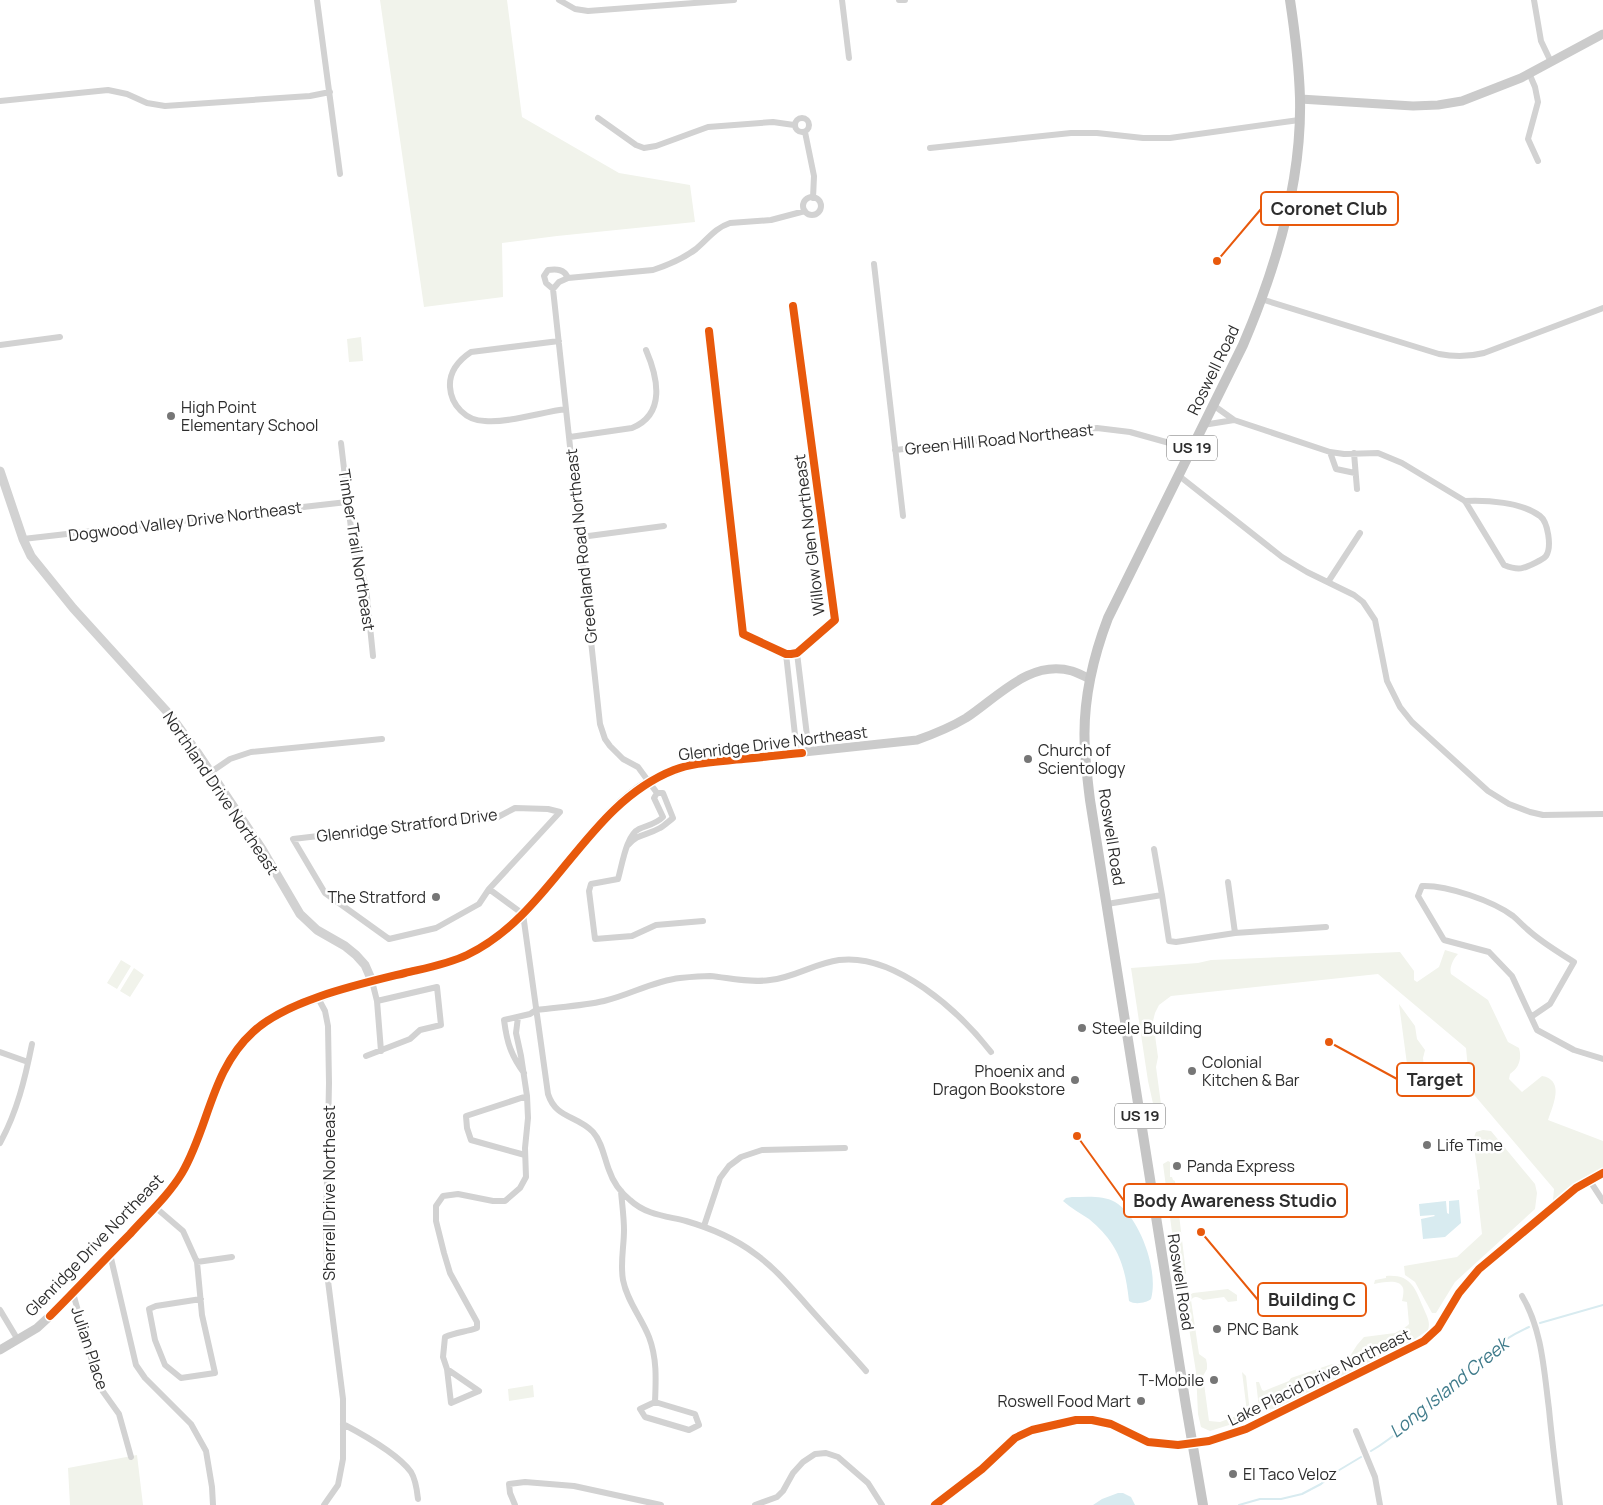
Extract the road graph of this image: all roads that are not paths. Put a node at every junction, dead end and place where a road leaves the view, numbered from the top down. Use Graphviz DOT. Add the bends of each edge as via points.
graph roads {
  1 [pos="317,0"];
  2 [pos="559,0"];
  3 [pos="734,0"];
  4 [pos="842,0"];
  5 [pos="899,0"];
  6 [pos="905,0"];
  7 [pos="1290,0"];
  8 [pos="1534,0"];
  9 [pos="1603,34"];
  10 [pos="849,58"];
  11 [pos="1551,62"];
  12 [pos="1529,73"];
  13 [pos="330,92"];
  14 [pos="1300,99"];
  15 [pos="0,101"];
  16 [pos="598,118"];
  17 [pos="1299,120"];
  18 [pos="794,125"];
  19 [pos="804,132"];
  20 [pos="930,148"];
  21 [pos="1538,161"];
  22 [pos="340,174"];
  23 [pos="813,198"];
  24 [pos="805,211"];
  25 [pos="874,264"];
  26 [pos="568,278"];
  27 [pos="553,289"];
  28 [pos="1261,299"];
  29 [pos="793,306"];
  30 [pos="1603,308"];
  31 [pos="710,331"];
  32 [pos="60,338"];
  33 [pos="559,341"];
  34 [pos="0,345"];
  35 [pos="646,350"];
  36 [pos="1212,406"];
  37 [pos="566,409"];
  38 [pos="1234,420"];
  39 [pos="1203,424"];
  40 [pos="570,437"];
  41 [pos="341,443"];
  42 [pos="1191,449"];
  43 [pos="895,450"];
  44 [pos="1330,452"];
  45 [pos="1354,453"];
  46 [pos="0,471"];
  47 [pos="1355,473"];
  48 [pos="1178,476"];
  49 [pos="1357,489"];
  50 [pos="1465,500"];
  51 [pos="347,502"];
  52 [pos="903,516"];
  53 [pos="664,526"];
  54 [pos="1360,533"];
  55 [pos="581,537"];
  56 [pos="23,539"];
  57 [pos="1328,582"];
  58 [pos="797,653"];
  59 [pos="786,654"];
  60 [pos="373,656"];
  61 [pos="1090,679"];
  62 [pos="382,739"];
  63 [pos="809,752"];
  64 [pos="797,753"];
  65 [pos="211,772"];
  66 [pos="649,782"];
  67 [pos="1603,814"];
  68 [pos="1154,849"];
  69 [pos="1228,882"];
  70 [pos="489,889"];
  71 [pos="1162,895"];
  72 [pos="1107,904"];
  73 [pos="523,914"];
  74 [pos="702,921"];
  75 [pos="1326,927"];
  76 [pos="1235,932"];
  77 [pos="372,981"];
  78 [pos="318,998"];
  79 [pos="376,1001"];
  80 [pos="536,1010"];
  81 [pos="1531,1017"];
  82 [pos="518,1018"];
  83 [pos="32,1044"];
  84 [pos="380,1051"];
  85 [pos="0,1052"];
  86 [pos="991,1052"];
  87 [pos="366,1056"];
  88 [pos="1603,1059"];
  89 [pos="28,1062"];
  90 [pos="524,1073"];
  91 [pos="527,1096"];
  92 [pos="0,1143"];
  93 [pos="845,1148"];
  94 [pos="525,1155"];
  95 [pos="1603,1173"];
  96 [pos="1590,1181"];
  97 [pos="621,1191"];
  98 [pos="1603,1201"];
  99 [pos="155,1207"];
  100 [pos="704,1226"];
  101 [pos="110,1254"];
  102 [pos="232,1257"];
  103 [pos="197,1262"];
  104 [pos="72,1293"];
  105 [pos="1522,1296"];
  106 [pos="201,1299"];
  107 [pos="0,1310"];
  108 [pos="18,1340"];
  109 [pos="0,1350"];
  110 [pos="447,1369"];
  111 [pos="866,1371"];
  112 [pos="655,1402"];
  113 [pos="343,1424"];
  114 [pos="1356,1431"];
  115 [pos="1192,1444"];
  116 [pos="130,1457"];
  117 [pos="418,1499"];
  118 [pos="213,1505"];
  119 [pos="324,1505"];
  120 [pos="515,1505"];
  121 [pos="661,1505"];
  122 [pos="755,1505"];
  123 [pos="882,1505"];
  124 [pos="934,1505"];
  125 [pos="1203,1505"];
  126 [pos="1380,1505"];
  127 [pos="1560,1505"];
  1 -- 13 [label="street"];
  2 -- 3 [label="street" via="575,10 588,11"];
  4 -- 10 [label="street"];
  5 -- 6 [label="street"];
  7 -- 14 [label="main road, Roswell Road / US 19" via="1296,34"];
  8 -- 11 [label="street" via="1541,41"];
  9 -- 11 [label="main road"];
  11 -- 12 [label="main road"];
  12 -- 14 [label="main road" via="1491,91 1438,105"];
  12 -- 21 [label="street" via="1538,102 1528,139"];
  13 -- 15 [label="street" via="165,106 147,104 108,90"];
  13 -- 22 [label="street"];
  14 -- 17 [label="main road, Roswell Road / US 19"];
  16 -- 18 [label="street" via="644,148 708,127 773,122"];
  17 -- 20 [label="street" via="1170,138 1071,133"];
  17 -- 28 [label="main road, Roswell Road / US 19" via="1288,208"];
  18 -- 19 [label="street" via="799,132"];
  18 -- 19 [label="street" via="799,118 807,120 809,125"];
  19 -- 23 [label="street" via="814,176"];
  23 -- 24 [label="street" via="805,202"];
  23 -- 24 [label="street" via="819,200 820,209 813,215"];
  24 -- 26 [label="street" via="771,220 724,225 696,249 653,270"];
  25 -- 43 [label="street"];
  26 -- 27 [label="street"];
  26 -- 27 [label="street, Greenland Road Northeast" via="563,270 548,270 544,276"];
  27 -- 33 [label="street, Greenland Road Northeast"];
  28 -- 30 [label="street" via="1452,356 1484,353"];
  28 -- 36 [label="main road, Roswell Road / US 19"];
  29 -- 58 [label="street, Willow Glen Northeast" via="835,620"];
  31 -- 59 [label="street" via="742,634"];
  32 -- 34 [label="street"];
  33 -- 37 [label="street, Greenland Road Northeast"];
  33 -- 37 [label="street" via="471,352 452,371 450,387 458,409 485,422"];
  35 -- 40 [label="street" via="656,395 655,408 649,418 632,428"];
  36 -- 38 [label="street"];
  36 -- 39 [label="main road, Roswell Road / US 19"];
  37 -- 40 [label="street, Greenland Road Northeast"];
  38 -- 39 [label="street"];
  38 -- 44 [label="street"];
  39 -- 42 [label="main road, Roswell Road / US 19"];
  40 -- 55 [label="street, Greenland Road Northeast"];
  41 -- 51 [label="street, Timber Trail Northeast"];
  42 -- 43 [label="street, Green Hill Road Northeast" via="1130,432 1097,428"];
  42 -- 48 [label="main road, Roswell Road / US 19"];
  43 -- 52 [label="street"];
  44 -- 45 [label="street"];
  44 -- 47 [label="street" via="1336,468"];
  45 -- 47 [label="street"];
  45 -- 50 [label="street" via="1386,456"];
  46 -- 56 [label="street, Northland Drive Northeast"];
  47 -- 49 [label="street"];
  48 -- 57 [label="street" via="1282,557"];
  48 -- 61 [label="main road, Roswell Road / US 19" via="1109,615"];
  50 -- 50 [label="street" via="1504,565 1523,569 1546,557 1548,536 1546,524 1540,516 1514,506"];
  51 -- 56 [label="street, Dogwood Valley Drive Northeast"];
  51 -- 60 [label="street, Timber Trail Northeast" via="352,537 366,587"];
  53 -- 55 [label="street"];
  54 -- 57 [label="street"];
  55 -- 66 [label="street, Greenland Road Northeast" via="601,730 610,746 623,759 638,767"];
  56 -- 65 [label="street, Northland Drive Northeast" via="31,556 170,716"];
  57 -- 67 [label="street" via="1354,594 1370,610 1392,694 1405,715 1488,791 1509,804 1536,814"];
  58 -- 59 [label="street"];
  58 -- 63 [label="street"];
  59 -- 64 [label="street"];
  61 -- 63 [label="main road, Glenridge Drive Northeast" via="1060,669 1038,671 1022,678 965,718 932,735 917,740"];
  61 -- 72 [label="main road, Roswell Road / US 19" via="1084,749"];
  62 -- 65 [label="street" via="251,752 230,759"];
  63 -- 64 [label="main road, Glenridge Drive Northeast"];
  64 -- 66 [label="main road, Glenridge Drive Northeast" via="701,763 676,769"];
  65 -- 77 [label="street, Northland Drive Northeast" via="300,914 317,930 356,955"];
  66 -- 73 [label="main road, Glenridge Drive Northeast" via="608,816"];
  66 -- 74 [label="street, Greenland Road Northeast" via="657,793 654,798 663,817 636,830 629,839 618,879 591,884 595,939 632,936 656,925"];
  68 -- 71 [label="street"];
  69 -- 76 [label="street"];
  70 -- 70 [label="street, Glenridge Stratford Drive" via="560,812 515,808 496,818 293,839 325,893 389,939 436,928 479,904"];
  70 -- 73 [label="street"];
  71 -- 72 [label="street"];
  71 -- 76 [label="street" via="1169,941"];
  72 -- 115 [label="main road, Roswell Road / US 19"];
  73 -- 77 [label="main road, Glenridge Drive Northeast" via="494,939 466,956"];
  73 -- 80 [label="street"];
  75 -- 76 [label="street"];
  77 -- 78 [label="main road, Glenridge Drive Northeast"];
  77 -- 79 [label="street"];
  78 -- 99 [label="main road, Glenridge Drive Northeast" via="274,1016 238,1047 223,1070 187,1163 172,1188"];
  78 -- 113 [label="street, Sherrell Drive Northeast" via="328,1026 327,1273 343,1399"];
  79 -- 84 [label="street"];
  79 -- 84 [label="street" via="437,987 441,1024 420,1030 410,1039"];
  80 -- 82 [label="street"];
  80 -- 86 [label="street" via="603,1001 677,978 709,976 768,981 827,962 856,960 884,966 929,992 962,1019"];
  80 -- 97 [label="street" via="550,1102 559,1112 581,1122 595,1135"];
  81 -- 81 [label="street" via="1512,976 1488,952 1444,940 1418,896 1422,886 1433,885 1463,892 1489,903 1513,916 1527,930 1574,962 1550,1004"];
  81 -- 88 [label="street" via="1537,1030 1574,1050"];
  82 -- 90 [label="street" via="516,1034"];
  82 -- 90 [label="street" via="504,1020 507,1042"];
  83 -- 89 [label="street"];
  84 -- 87 [label="street"];
  85 -- 89 [label="street"];
  89 -- 92 [label="street" via="17,1107"];
  90 -- 91 [label="street"];
  91 -- 94 [label="street"];
  91 -- 94 [label="street" via="466,1116 471,1140"];
  93 -- 100 [label="street" via="762,1150 741,1157 720,1178"];
  94 -- 110 [label="street" via="526,1177 520,1188 505,1201 458,1194 443,1196 436,1206 436,1221 450,1273 477,1322 477,1328 446,1337 443,1357"];
  95 -- 96 [label="street, Lake Placid Drive Northeast"];
  96 -- 98 [label="street"];
  96 -- 115 [label="street, Lake Placid Drive Northeast" via="1576,1188 1479,1269 1459,1293 1438,1328 1424,1341 1246,1429"];
  97 -- 100 [label="street" via="645,1210"];
  97 -- 112 [label="street" via="623,1278 628,1297 653,1349"];
  99 -- 101 [label="main road, Glenridge Drive Northeast"];
  99 -- 103 [label="street" via="183,1231"];
  100 -- 111 [label="street" via="741,1244 771,1266"];
  101 -- 104 [label="main road, Glenridge Drive Northeast"];
  101 -- 118 [label="street" via="136,1364 145,1378 191,1424 206,1451"];
  102 -- 103 [label="street"];
  103 -- 106 [label="street"];
  104 -- 108 [label="main road, Glenridge Drive Northeast" via="37,1328"];
  104 -- 116 [label="street, Julian Place" via="99,1386 119,1414"];
  105 -- 127 [label="street" via="1537,1333 1545,1376"];
  106 -- 106 [label="street" via="215,1372 181,1378 165,1364 148,1309"];
  107 -- 108 [label="street"];
  108 -- 109 [label="main road, Glenridge Drive Northeast"];
  110 -- 110 [label="street" via="463,1380 479,1391 451,1403"];
  112 -- 112 [label="street" via="694,1414 699,1425 689,1430 645,1417 640,1409"];
  113 -- 117 [label="street" via="405,1466 417,1487"];
  113 -- 119 [label="street, Sherrell Drive Northeast" via="343,1459 338,1485"];
  114 -- 126 [label="street" via="1376,1477"];
  115 -- 124 [label="street, Lake Placid Drive Northeast" via="1148,1442 1110,1424 1092,1420 1076,1420 1032,1430 1015,1438 982,1470"];
  115 -- 125 [label="main road, Roswell Road / US 19"];
  120 -- 121 [label="street" via="509,1484 524,1482 574,1486"];
  122 -- 123 [label="street" via="783,1491 803,1462 815,1454 826,1453 838,1457 868,1483"];
}
